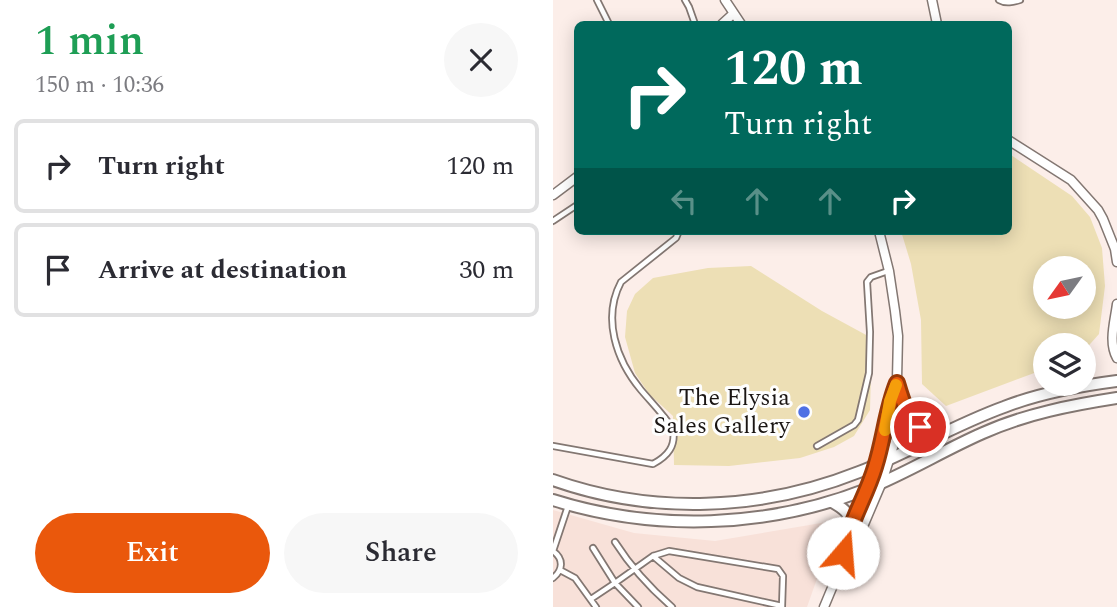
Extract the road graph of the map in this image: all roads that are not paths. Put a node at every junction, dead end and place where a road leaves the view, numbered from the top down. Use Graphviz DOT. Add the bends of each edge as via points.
graph roads {
  1 [pos="597,0"];
  2 [pos="685,0"];
  3 [pos="725,0"];
  4 [pos="932,0"];
  5 [pos="999,0"];
  6 [pos="1020,0"];
  7 [pos="733,14"];
  8 [pos="608,21"];
  9 [pos="694,21"];
  10 [pos="725,21"];
  11 [pos="739,21"];
  12 [pos="936,21"];
  13 [pos="1012,143"];
  14 [pos="574,179"];
  15 [pos="553,195"];
  16 [pos="574,207"];
  17 [pos="553,221"];
  18 [pos="678,235"];
  19 [pos="880,235"];
  20 [pos="1117,262"];
  21 [pos="889,271"];
  22 [pos="1117,304"];
  23 [pos="1117,358"];
  24 [pos="1117,381"];
  25 [pos="897,383"];
  26 [pos="1117,398"];
  27 [pos="903,403"];
  28 [pos="939,435"];
  29 [pos="553,446"];
  30 [pos="817,446"];
  31 [pos="889,459"];
  32 [pos="876,465"];
  33 [pos="553,480"];
  34 [pos="882,482"];
  35 [pos="869,488"];
  36 [pos="553,500"];
  37 [pos="832,502"];
  38 [pos="568,505"];
  39 [pos="846,535"];
  40 [pos="615,542"];
  41 [pos="593,548"];
  42 [pos="553,551"];
  43 [pos="653,556"];
  44 [pos="560,570"];
  45 [pos="634,570"];
  46 [pos="839,572"];
  47 [pos="553,578"];
  48 [pos="615,583"];
  49 [pos="591,599"];
  50 [pos="782,606"];
  51 [pos="596,607"];
  52 [pos="638,607"];
  53 [pos="672,607"];
  54 [pos="824,607"];
  1 -- 8 [label="lane"];
  2 -- 9 [label="lane"];
  3 -- 7 [label="street"];
  4 -- 12 [label="street"];
  5 -- 6 [label="lane"];
  7 -- 10 [label="street"];
  7 -- 11 [label="street"];
  13 -- 20 [label="street" via="1071,180 1098,210"];
  14 -- 15 [label="street"];
  16 -- 17 [label="lane"];
  18 -- 29 [label="lane" via="621,282 612,309 615,342 623,361 673,429 670,452 653,464"];
  19 -- 21 [label="street"];
  21 -- 25 [label="street" via="898,336"];
  21 -- 30 [label="lane" via="867,282 869,373 858,421"];
  22 -- 23 [label="street" via="1112,340"];
  24 -- 28 [label="street" via="1037,395"];
  25 -- 27 [label="street"];
  25 -- 32 [label="street"];
  26 -- 34 [label="street" via="1073,405 985,432"];
  27 -- 28 [label="street" via="919,428"];
  27 -- 31 [label="street"];
  28 -- 31 [label="street"];
  31 -- 32 [label="street"];
  31 -- 34 [label="street"];
  32 -- 33 [label="street" via="798,492 713,504 658,503"];
  32 -- 35 [label="street"];
  34 -- 35 [label="street"];
  34 -- 46 [label="street"];
  35 -- 37 [label="street"];
  35 -- 39 [label="street"];
  36 -- 38 [label="street"];
  37 -- 38 [label="street" via="779,514 708,521 660,521"];
  37 -- 39 [label="street" via="850,520"];
  38 -- 42 [label="lane"];
  39 -- 46 [label="street"];
  40 -- 45 [label="lane"];
  41 -- 48 [label="lane"];
  42 -- 44 [label="lane" via="561,562"];
  43 -- 45 [label="lane"];
  43 -- 50 [label="lane" via="697,587"];
  43 -- 50 [label="lane" via="669,551 778,569 783,576"];
  44 -- 47 [label="lane"];
  44 -- 49 [label="lane" via="575,578"];
  45 -- 48 [label="lane"];
  45 -- 53 [label="lane"];
  46 -- 54 [label="street"];
  48 -- 49 [label="lane"];
  48 -- 52 [label="lane"];
  49 -- 51 [label="lane"];
}
